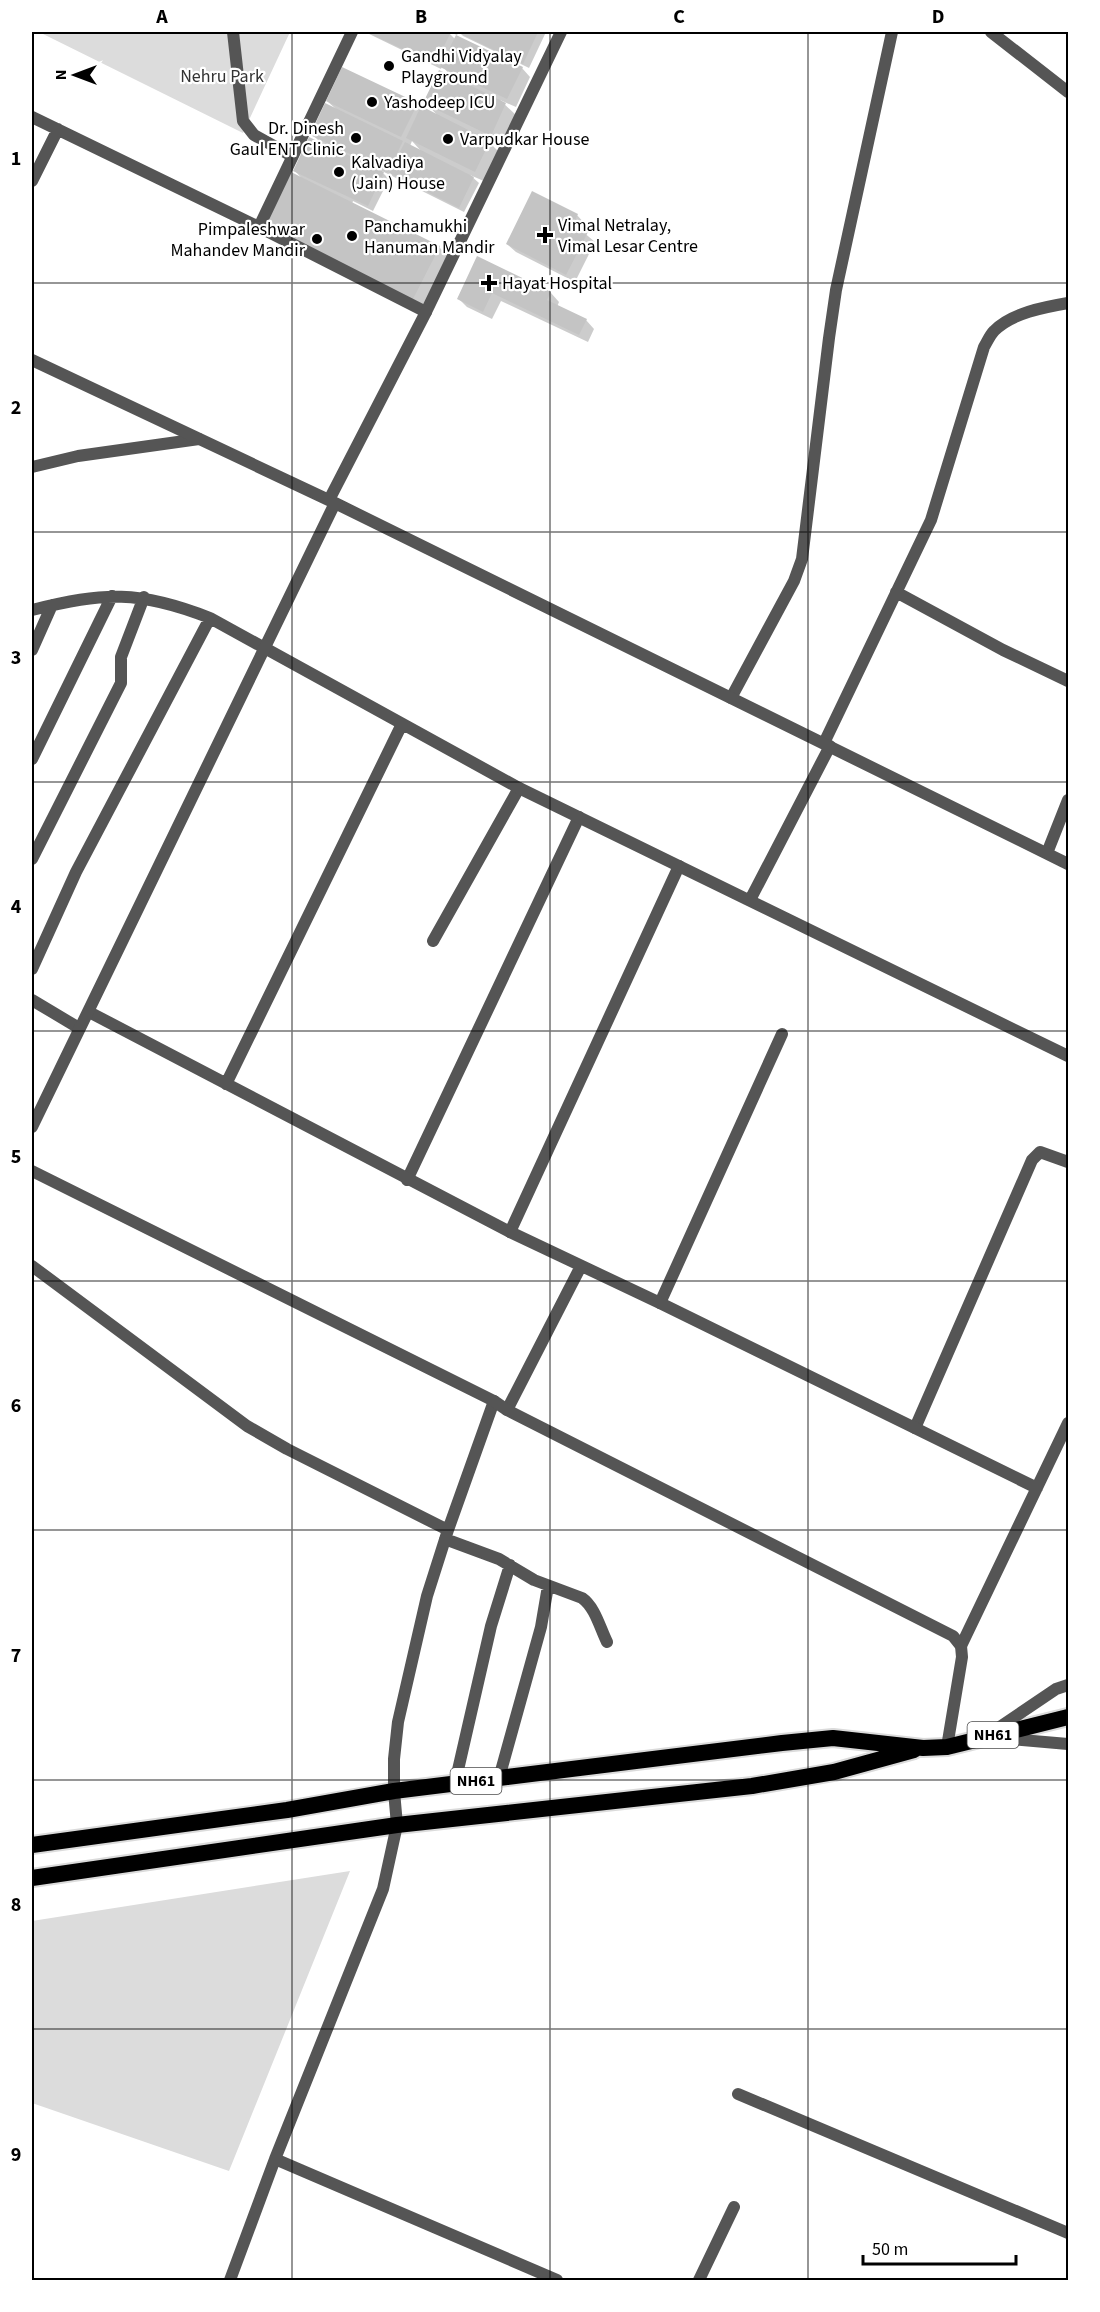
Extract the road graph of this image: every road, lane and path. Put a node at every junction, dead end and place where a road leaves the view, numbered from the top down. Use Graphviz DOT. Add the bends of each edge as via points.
graph roads {
  1 [pos="233,32"];
  2 [pos="352,32"];
  3 [pos="561,32"];
  4 [pos="892,32"];
  5 [pos="991,32"];
  6 [pos="1068,93"];
  7 [pos="32,117"];
  8 [pos="58,129"];
  9 [pos="292,156"];
  10 [pos="32,181"];
  11 [pos="259,227"];
  12 [pos="1068,303"];
  13 [pos="426,312"];
  14 [pos="32,360"];
  15 [pos="199,439"];
  16 [pos="32,467"];
  17 [pos="332,501"];
  18 [pos="896,592"];
  19 [pos="112,596"];
  20 [pos="144,597"];
  21 [pos="52,605"];
  22 [pos="32,610"];
  23 [pos="210,618"];
  24 [pos="264,648"];
  25 [pos="32,650"];
  26 [pos="1068,681"];
  27 [pos="731,698"];
  28 [pos="402,724"];
  29 [pos="827,745"];
  30 [pos="32,759"];
  31 [pos="519,788"];
  32 [pos="1068,800"];
  33 [pos="579,817"];
  34 [pos="1047,853"];
  35 [pos="32,859"];
  36 [pos="1068,864"];
  37 [pos="679,866"];
  38 [pos="750,900"];
  39 [pos="433,941"];
  40 [pos="32,969"];
  41 [pos="32,1000"];
  42 [pos="89,1012"];
  43 [pos="79,1028"];
  44 [pos="782,1034"];
  45 [pos="1068,1056"];
  46 [pos="226,1084"];
  47 [pos="32,1127"];
  48 [pos="1068,1162"];
  49 [pos="32,1171"];
  50 [pos="407,1180"];
  51 [pos="510,1232"];
  52 [pos="32,1266"];
  53 [pos="581,1266"];
  54 [pos="660,1303"];
  55 [pos="494,1401"];
  56 [pos="507,1410"];
  57 [pos="1068,1422"];
  58 [pos="915,1428"];
  59 [pos="1037,1488"];
  60 [pos="446,1534"];
  61 [pos="510,1565"];
  62 [pos="548,1586"];
  63 [pos="606,1642"];
  64 [pos="961,1646"];
  65 [pos="1068,1685"];
  66 [pos="1066,1718"];
  67 [pos="985,1737"];
  68 [pos="1068,1744"];
  69 [pos="947,1747"];
  70 [pos="923,1748"];
  71 [pos="499,1778"];
  72 [pos="455,1783"];
  73 [pos="394,1791"];
  74 [pos="397,1825"];
  75 [pos="32,1845"];
  76 [pos="32,1878"];
  77 [pos="738,2094"];
  78 [pos="275,2159"];
  79 [pos="734,2207"];
  80 [pos="1068,2233"];
  81 [pos="230,2280"];
  82 [pos="557,2280"];
  83 [pos="699,2280"];
  1 -- 9 [label="street" via="243,121 254,135"];
  2 -- 9 [label="street"];
  3 -- 13 [label="street"];
  4 -- 27 [label="street" via="836,290 802,559"];
  5 -- 6 [label="street"];
  7 -- 8 [label="street"];
  8 -- 10 [label="street"];
  8 -- 11 [label="street"];
  9 -- 11 [label="street"];
  11 -- 13 [label="street"];
  12 -- 18 [label="street" via="1011,319 993,331 984,347 931,520"];
  13 -- 17 [label="street"];
  14 -- 15 [label="street"];
  15 -- 16 [label="street" via="78,456"];
  15 -- 17 [label="street"];
  17 -- 24 [label="street"];
  17 -- 27 [label="street"];
  18 -- 26 [label="street" via="1003,651"];
  18 -- 29 [label="street"];
  19 -- 20 [label="street"];
  19 -- 21 [label="street" via="77,598"];
  19 -- 30 [label="street"];
  20 -- 23 [label="street"];
  20 -- 35 [label="street" via="121,657 121,683"];
  21 -- 22 [label="street"];
  21 -- 25 [label="street"];
  23 -- 24 [label="street"];
  23 -- 40 [label="street" via="76,872"];
  24 -- 28 [label="street"];
  24 -- 42 [label="street"];
  27 -- 29 [label="street"];
  28 -- 31 [label="street"];
  28 -- 46 [label="street"];
  29 -- 34 [label="street"];
  29 -- 38 [label="street"];
  31 -- 33 [label="street"];
  31 -- 39 [label="street"];
  32 -- 34 [label="street"];
  33 -- 37 [label="street"];
  33 -- 50 [label="street"];
  34 -- 36 [label="street"];
  37 -- 38 [label="street"];
  37 -- 51 [label="street"];
  38 -- 45 [label="street"];
  41 -- 43 [label="street"];
  42 -- 43 [label="street"];
  42 -- 46 [label="street"];
  43 -- 47 [label="street"];
  44 -- 54 [label="street"];
  46 -- 50 [label="street"];
  48 -- 58 [label="street" via="1040,1152 1032,1160"];
  49 -- 55 [label="street"];
  50 -- 51 [label="street"];
  51 -- 53 [label="street"];
  52 -- 60 [label="street" via="247,1426"];
  53 -- 54 [label="street"];
  53 -- 56 [label="street"];
  54 -- 58 [label="street"];
  55 -- 56 [label="street"];
  55 -- 60 [label="street"];
  56 -- 64 [label="street" via="953,1636"];
  57 -- 59 [label="street"];
  58 -- 59 [label="street"];
  59 -- 64 [label="street"];
  60 -- 61 [label="street"];
  60 -- 73 [label="street" via="427,1596 398,1722"];
  61 -- 62 [label="street"];
  61 -- 72 [label="street" via="490,1626"];
  62 -- 63 [label="street" via="587,1602"];
  62 -- 71 [label="street" via="541,1627"];
  64 -- 69 [label="street"];
  65 -- 67 [label="street"];
  66 -- 67 [label="highway, NH61"];
  67 -- 68 [label="street"];
  67 -- 69 [label="highway, NH61"];
  69 -- 70 [label="highway, NH61"];
  70 -- 71 [label="highway, NH61" via="833,1738"];
  70 -- 74 [label="highway, NH61" via="834,1772 752,1786"];
  71 -- 72 [label="highway, NH61"];
  72 -- 73 [label="highway, NH61"];
  73 -- 74 [label="street"];
  73 -- 75 [label="highway, NH61" via="287,1810"];
  74 -- 76 [label="highway, NH61"];
  74 -- 78 [label="street" via="383,1889"];
  77 -- 80 [label="street"];
  78 -- 81 [label="street"];
  78 -- 82 [label="street"];
  79 -- 83 [label="street"];
}
